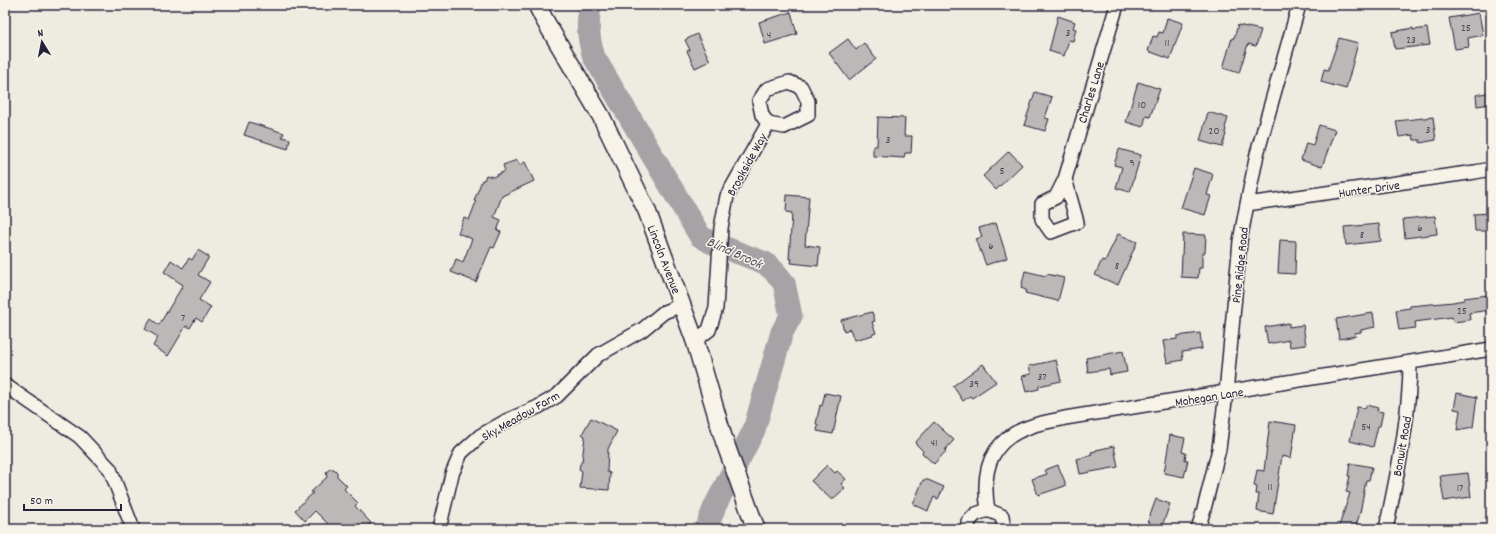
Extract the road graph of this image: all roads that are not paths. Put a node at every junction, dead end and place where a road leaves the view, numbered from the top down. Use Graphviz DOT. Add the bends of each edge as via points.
graph roads {
  1 [pos="537,5"];
  2 [pos="1117,5"];
  3 [pos="1299,5"];
  4 [pos="768,124"];
  5 [pos="1491,169"];
  6 [pos="1065,179"];
  7 [pos="1247,204"];
  8 [pos="682,304"];
  9 [pos="695,341"];
  10 [pos="1491,349"];
  11 [pos="1410,362"];
  12 [pos="5,385"];
  13 [pos="1226,393"];
  14 [pos="988,510"];
  15 [pos="133,529"];
  16 [pos="439,529"];
  17 [pos="756,529"];
  18 [pos="969,529"];
  19 [pos="1004,529"];
  20 [pos="1198,529"];
  21 [pos="1386,529"];
  1 -- 8 [label="street, Lincoln Avenue" via="611,136 647,211"];
  2 -- 6 [label="street, Charles Lane"];
  3 -- 7 [label="street, Pine Ridge Road" via="1257,154"];
  4 -- 9 [label="street, Brookside Way" via="727,196 721,228 716,308 708,330"];
  5 -- 7 [label="street, Hunter Drive"];
  7 -- 13 [label="street, Pine Ridge Road" via="1240,241"];
  8 -- 9 [label="street, Lincoln Avenue"];
  8 -- 16 [label="street, Sky Meadow Farm" via="664,312 642,330 598,355 557,396 480,436 461,453 452,474"];
  9 -- 17 [label="street, Lincoln Avenue" via="724,440"];
  10 -- 11 [label="street, Mohegan Lane"];
  11 -- 13 [label="street, Mohegan Lane"];
  11 -- 21 [label="street, Bonwit Road" via="1406,427"];
  12 -- 15 [label="street" via="80,437 110,469"];
  13 -- 14 [label="street, Mohegan Lane" via="1065,418 1014,433 999,445 992,457 986,475 985,493"];
  13 -- 20 [label="street, Pine Ridge Road" via="1219,449"];
  14 -- 18 [label="street" via="976,514 968,522"];
  14 -- 19 [label="street" via="1002,516"];
}
